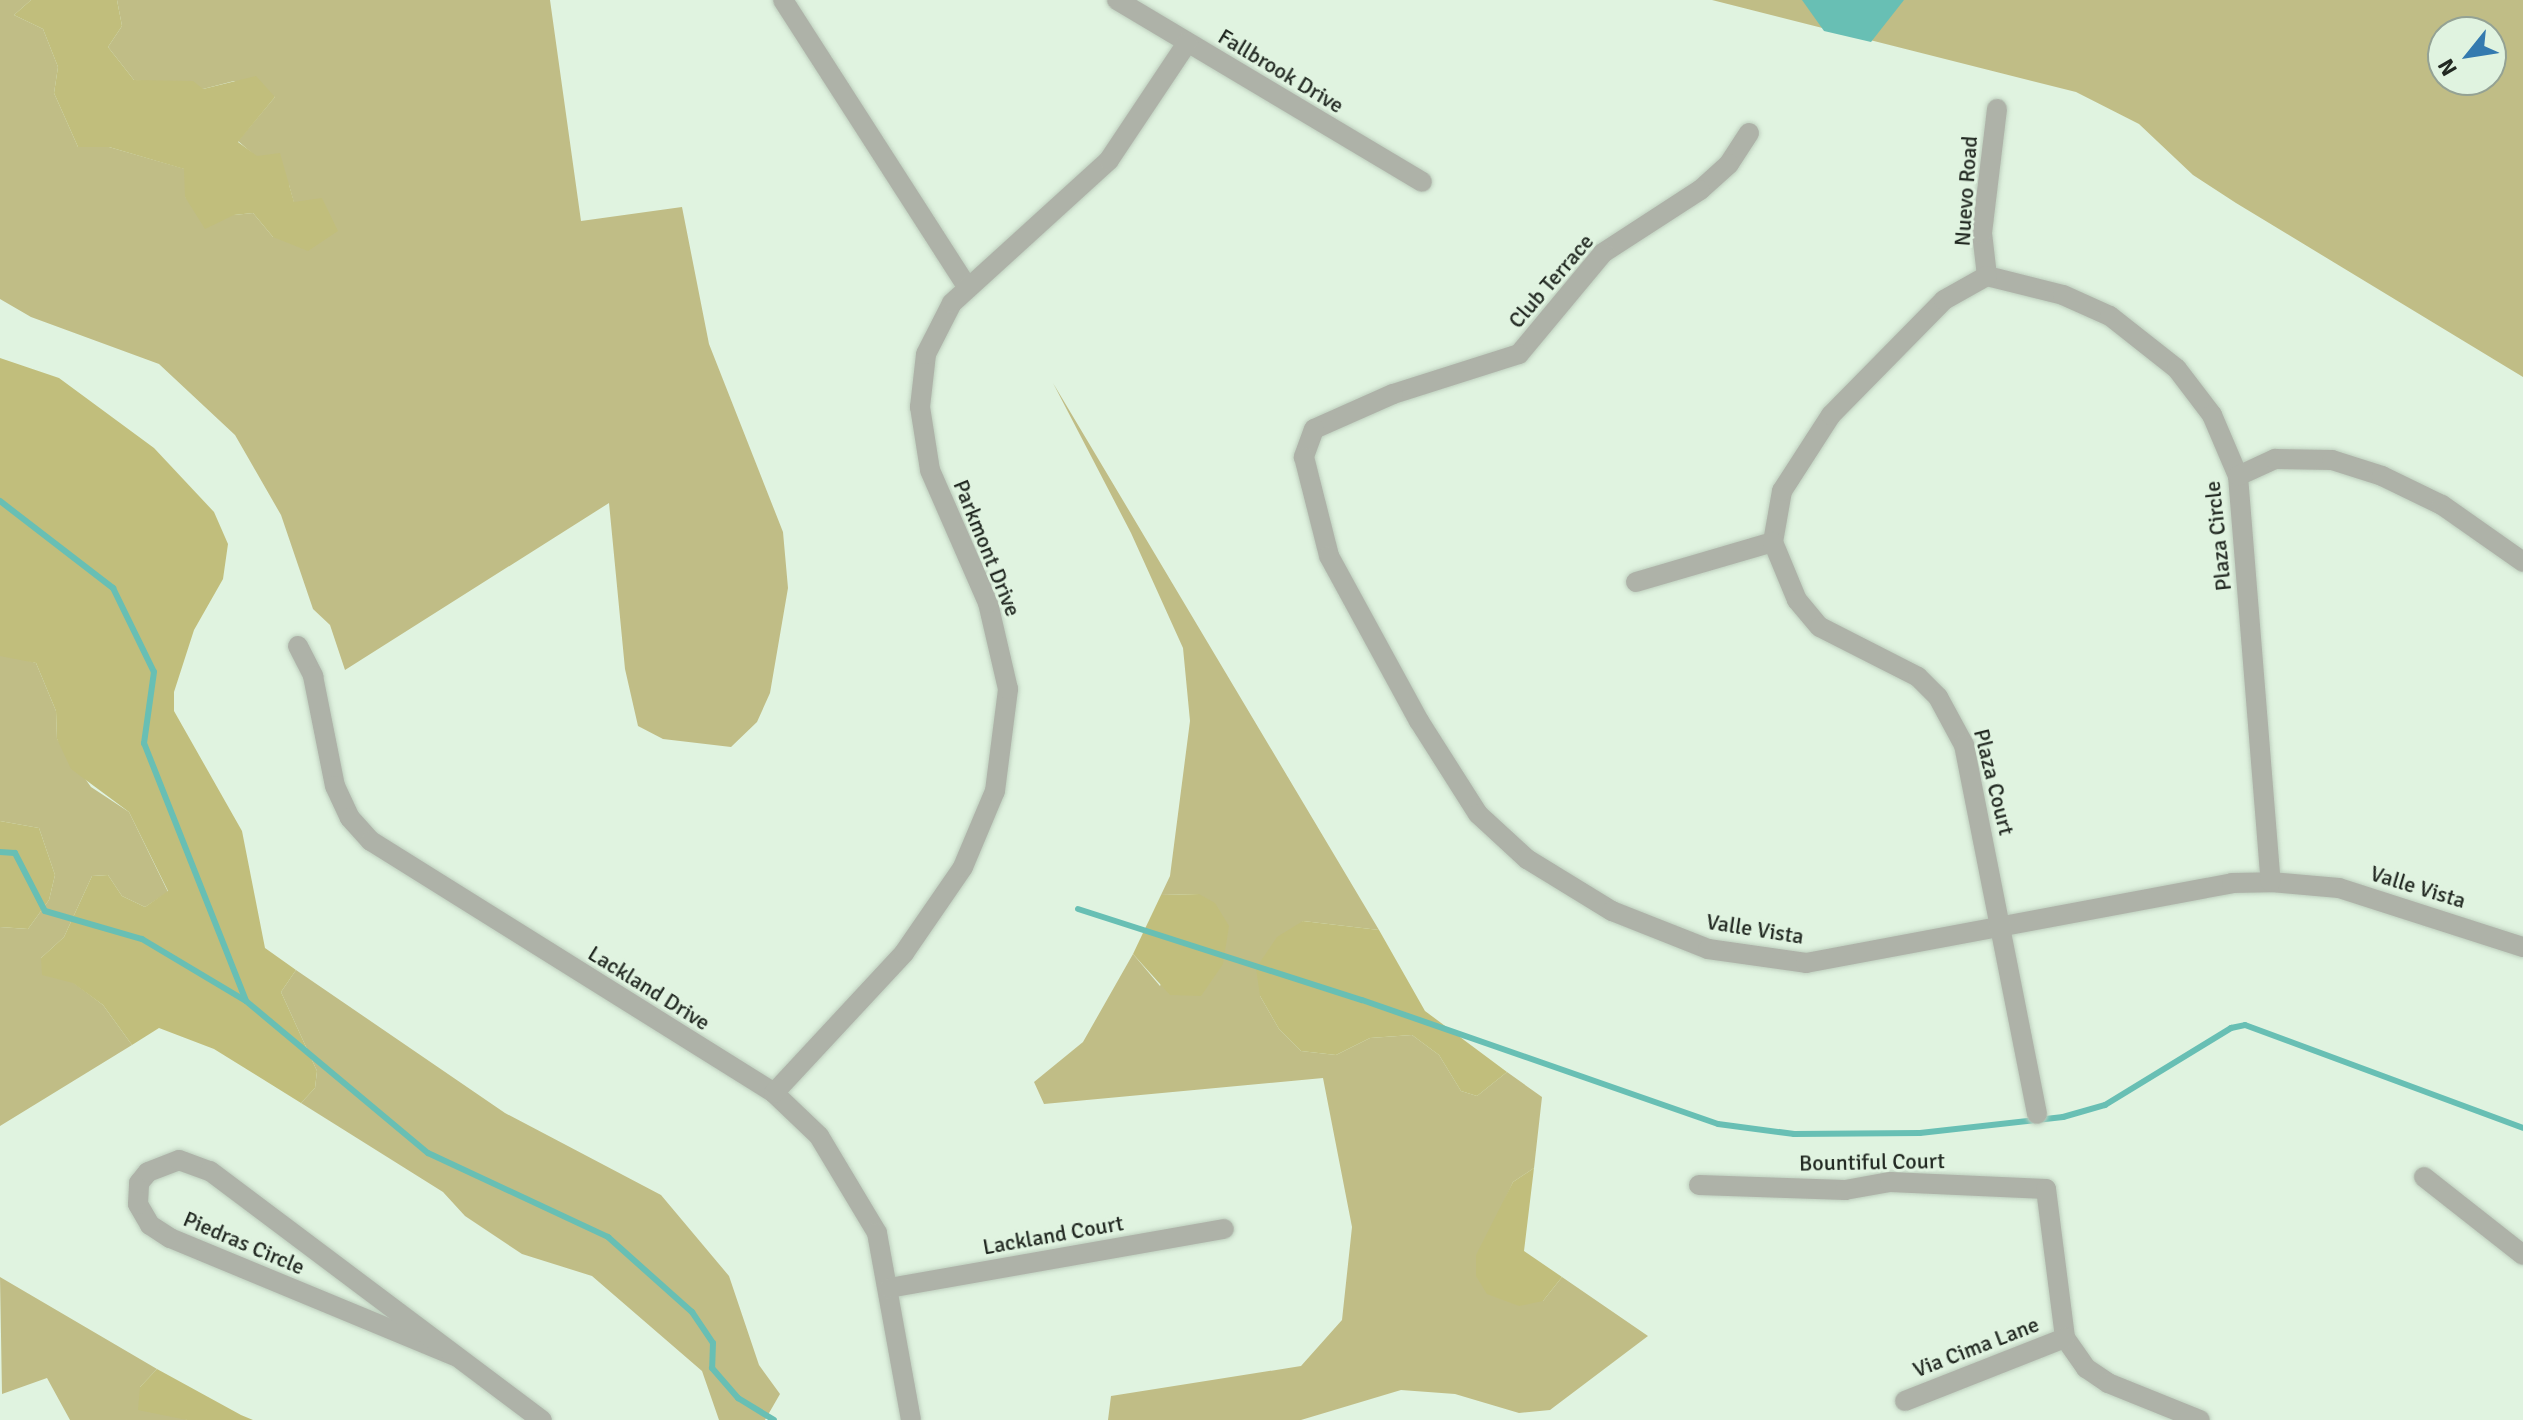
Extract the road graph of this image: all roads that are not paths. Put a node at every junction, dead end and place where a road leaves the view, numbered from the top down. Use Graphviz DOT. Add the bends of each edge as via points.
graph roads {
  1 [pos="783,0"];
  2 [pos="1117,0"];
  3 [pos="1187,43"];
  4 [pos="1997,109"];
  5 [pos="1749,133"];
  6 [pos="1422,182"];
  7 [pos="1987,276"];
  8 [pos="967,287"];
  9 [pos="1314,429"];
  10 [pos="2238,476"];
  11 [pos="1773,542"];
  12 [pos="2523,562"];
  13 [pos="1636,582"];
  14 [pos="298,646"];
  15 [pos="2271,882"];
  16 [pos="2002,926"];
  17 [pos="2523,947"];
  18 [pos="774,1093"];
  19 [pos="2037,1114"];
  20 [pos="2424,1177"];
  21 [pos="1699,1185"];
  22 [pos="1224,1229"];
  23 [pos="2523,1255"];
  24 [pos="889,1288"];
  25 [pos="2065,1338"];
  26 [pos="455,1356"];
  27 [pos="1905,1401"];
  28 [pos="542,1420"];
  29 [pos="911,1420"];
  30 [pos="2200,1420"];
  1 -- 8 [label="street"];
  2 -- 3 [label="street, Fallbrook Drive"];
  3 -- 6 [label="street, Fallbrook Drive"];
  3 -- 8 [label="street, Parkmont Drive" via="1109,160"];
  4 -- 7 [label="street, Nuevo Road" via="1982,233"];
  5 -- 9 [label="street, Club Terrace" via="1729,164 1700,190 1603,253 1519,354 1368,403"];
  7 -- 10 [label="street, Plaza Circle" via="2063,295 2110,316 2150,343 2212,415"];
  7 -- 11 [label="street" via="1944,300 1831,415 1782,491"];
  8 -- 18 [label="street, Parkmont Drive" via="952,303 926,354 920,407 930,470 988,603 1008,689 995,791 963,867 904,953"];
  9 -- 16 [label="street, Valle Vista" via="1304,457 1312,501 1329,556 1357,613 1478,814 1527,859 1612,911 1708,949 1806,963"];
  10 -- 12 [label="street" via="2275,459 2332,460 2382,476 2442,505"];
  10 -- 15 [label="street, Plaza Circle"];
  11 -- 13 [label="street"];
  11 -- 16 [label="street, Plaza Court" via="1797,600 1820,627 1918,677 1952,717 1964,745"];
  14 -- 18 [label="street, Lackland Drive" via="313,676 335,786 350,818 371,841"];
  15 -- 16 [label="street, Valle Vista" via="2232,883"];
  15 -- 17 [label="street, Valle Vista" via="2339,888"];
  16 -- 19 [label="street"];
  18 -- 24 [label="street, Lackland Drive" via="819,1136 849,1182 877,1233"];
  20 -- 23 [label="street"];
  21 -- 25 [label="street, Bountiful Court" via="1845,1190 1890,1182 2046,1189"];
  22 -- 24 [label="street, Lackland Court"];
  24 -- 29 [label="street, Lackland Drive"];
  25 -- 27 [label="street, Via Cima Lane"];
  25 -- 30 [label="street" via="2086,1368 2108,1383"];
  26 -- 26 [label="street, Piedras Circle" via="210,1171 179,1160 148,1172 139,1183 138,1204 150,1225 170,1238"];
  26 -- 28 [label="street, Piedras Circle"];
}
